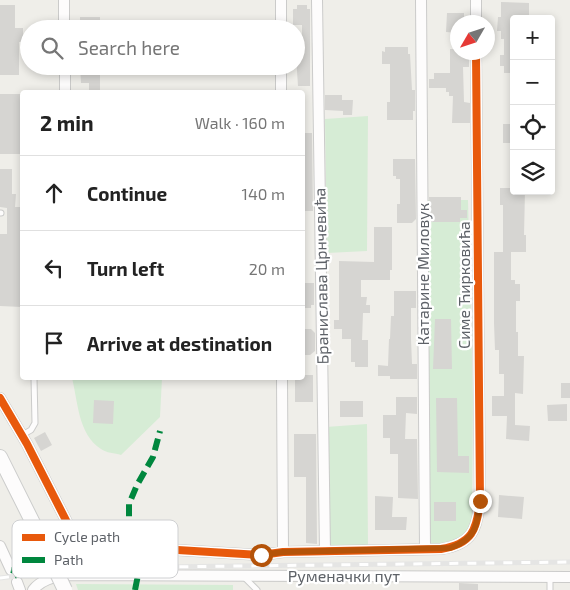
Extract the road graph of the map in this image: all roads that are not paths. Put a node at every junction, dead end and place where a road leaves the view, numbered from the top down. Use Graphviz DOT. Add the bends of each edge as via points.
graph roads {
  1 [pos="64,0"];
  2 [pos="280,0"];
  3 [pos="317,0"];
  4 [pos="421,0"];
  5 [pos="476,0"];
  6 [pos="476,15"];
  7 [pos="64,20"];
  8 [pos="281,20"];
  9 [pos="476,60"];
  10 [pos="64,75"];
  11 [pos="281,75"];
  12 [pos="65,90"];
  13 [pos="281,90"];
  14 [pos="34,380"];
  15 [pos="282,380"];
  16 [pos="0,398"];
  17 [pos="22,435"];
  18 [pos="0,457"];
  19 [pos="32,520"];
  20 [pos="66,520"];
  21 [pos="0,546"];
  22 [pos="425,548"];
  23 [pos="178,550"];
  24 [pos="325,551"];
  25 [pos="283,552"];
  26 [pos="11,570"];
  27 [pos="178,576"];
  28 [pos="242,576"];
  29 [pos="550,577"];
  30 [pos="570,577"];
  31 [pos="52,578"];
  32 [pos="59,578"];
  33 [pos="33,590"];
  34 [pos="65,590"];
  35 [pos="257,590"];
  36 [pos="550,590"];
  1 -- 7 [label="street"];
  2 -- 8 [label="street"];
  3 -- 24 [label="street, Бранислава Црнчевића"];
  4 -- 22 [label="street, Катарине Миловук"];
  5 -- 6 [label="street"];
  9 -- 22 [label="street, Симе Ћирковића" via="480,501 478,518 466,541 450,548"];
  10 -- 12 [label="street"];
  11 -- 13 [label="street"];
  14 -- 17 [label="lane" via="35,423 32,430"];
  15 -- 25 [label="street"];
  16 -- 17 [label="street"];
  17 -- 20 [label="street"];
  18 -- 19 [label="main road, bridge"];
  21 -- 26 [label="street"];
  22 -- 24 [label="street"];
  23 -- 25 [label="street" via="261,555"];
  24 -- 25 [label="street"];
  27 -- 28 [label="street, Руменачки пут"];
  28 -- 29 [label="street, Руменачки пут"];
  28 -- 35 [label="lane"];
  29 -- 30 [label="street, Руменачки пут"];
  29 -- 36 [label="lane"];
  31 -- 33 [label="street, Руменачки пут"];
  32 -- 34 [label="main road, bridge"];
}
